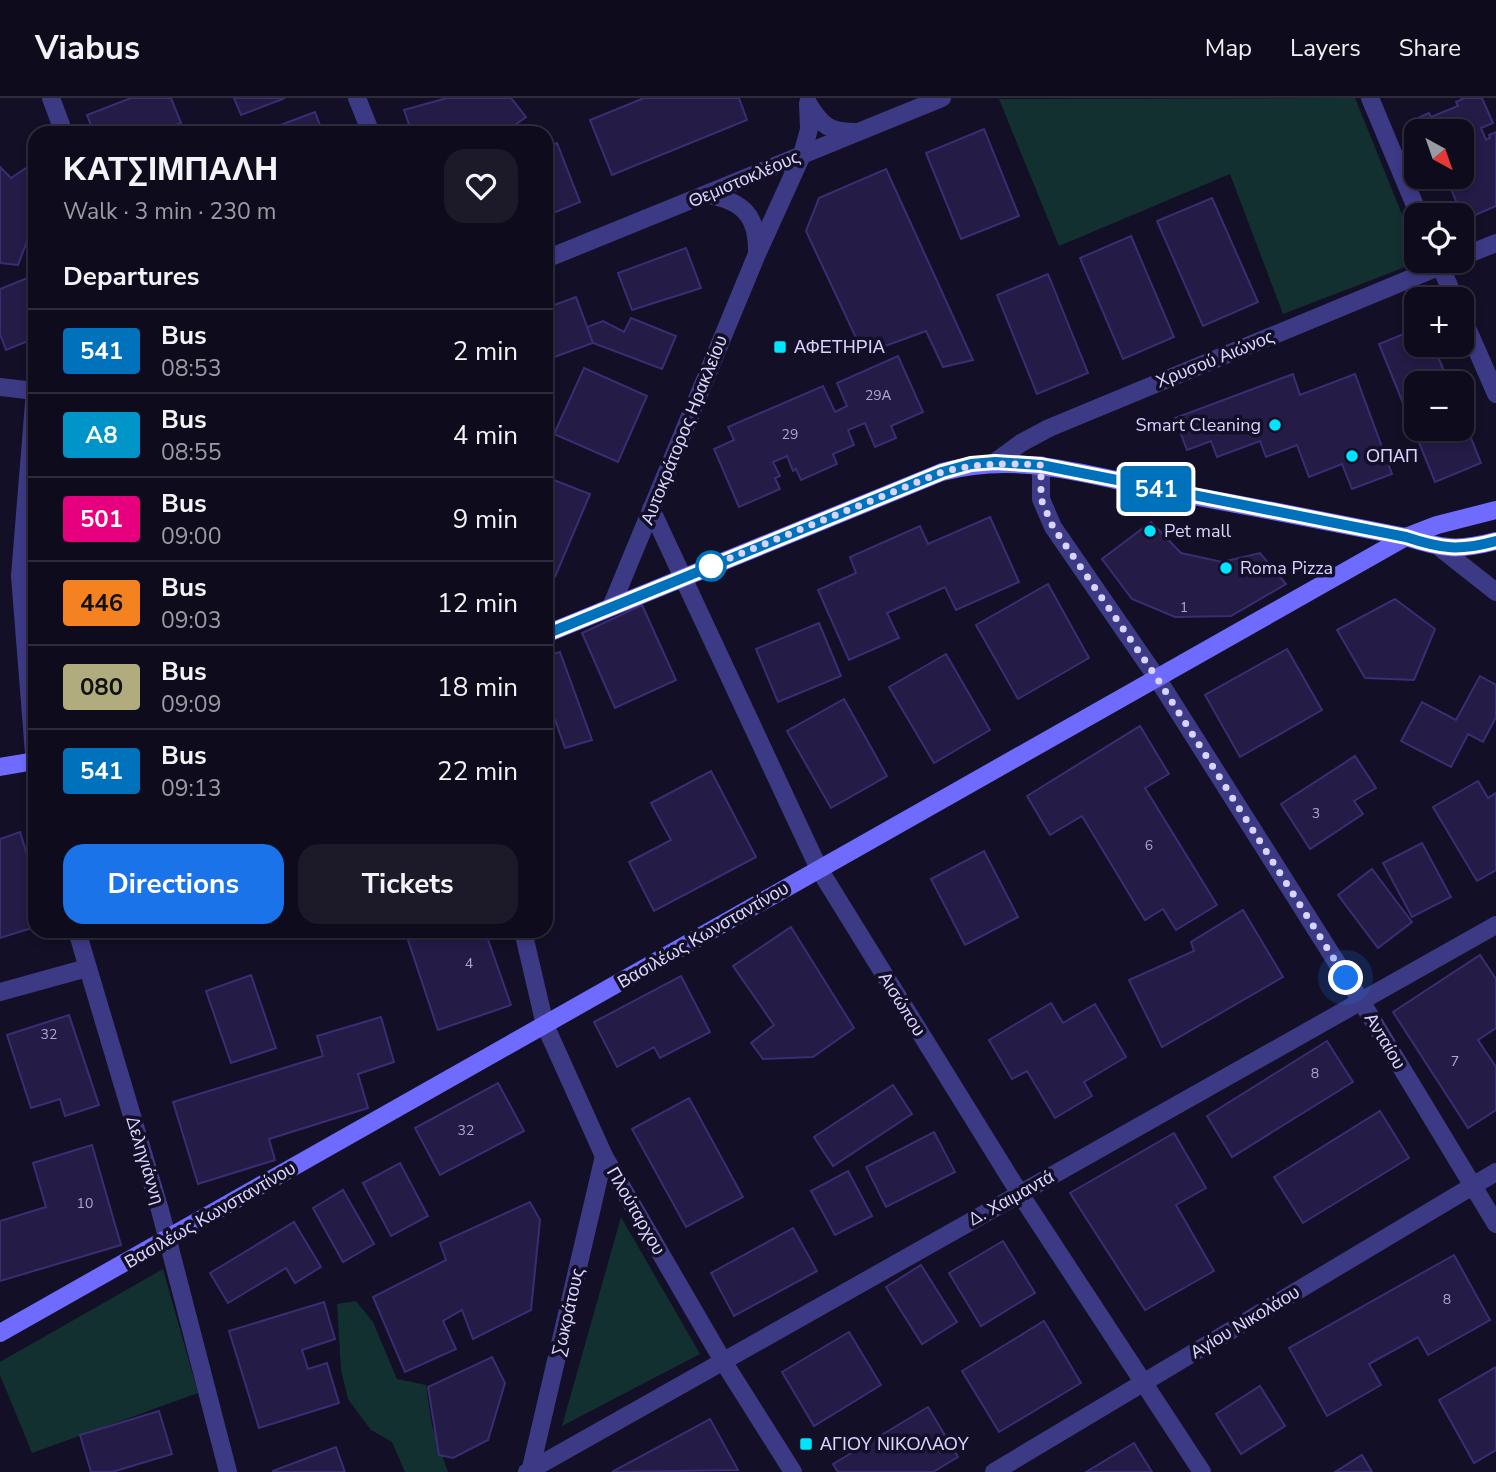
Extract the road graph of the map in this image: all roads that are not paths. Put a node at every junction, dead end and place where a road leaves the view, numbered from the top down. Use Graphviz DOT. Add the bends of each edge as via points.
graph roads {
  1 [pos="51,98"];
  2 [pos="357,98"];
  3 [pos="942,98"];
  4 [pos="1370,98"];
  5 [pos="807,101"];
  6 [pos="61,126"];
  7 [pos="368,126"];
  8 [pos="859,132"];
  9 [pos="802,155"];
  10 [pos="708,195"];
  11 [pos="1414,203"];
  12 [pos="1496,243"];
  13 [pos="1474,252"];
  14 [pos="757,254"];
  15 [pos="553,256"];
  16 [pos="1418,273"];
  17 [pos="1474,344"];
  18 [pos="0,387"];
  19 [pos="28,390"];
  20 [pos="1496,394"];
  21 [pos="995,462"];
  22 [pos="1041,465"];
  23 [pos="28,477"];
  24 [pos="651,509"];
  25 [pos="1496,510"];
  26 [pos="1406,537"];
  27 [pos="1496,541"];
  28 [pos="1439,547"];
  29 [pos="683,578"];
  30 [pos="1496,592"];
  31 [pos="611,607"];
  32 [pos="553,631"];
  33 [pos="28,676"];
  34 [pos="1157,678"];
  35 [pos="28,764"];
  36 [pos="0,767"];
  37 [pos="819,869"];
  38 [pos="1496,925"];
  39 [pos="79,938"];
  40 [pos="525,938"];
  41 [pos="88,968"];
  42 [pos="0,992"];
  43 [pos="1361,1001"];
  44 [pos="545,1025"];
  45 [pos="604,1156"];
  46 [pos="1496,1172"];
  47 [pos="1473,1187"];
  48 [pos="1020,1194"];
  49 [pos="1496,1224"];
  50 [pos="168,1238"];
  51 [pos="0,1333"];
  52 [pos="723,1361"];
  53 [pos="1144,1381"];
  54 [pos="530,1471"];
  55 [pos="228,1472"];
  56 [pos="793,1472"];
  57 [pos="994,1472"];
  58 [pos="1202,1472"];
  1 -- 6 [label="street"];
  2 -- 7 [label="street"];
  3 -- 8 [label="street, Θεμιστοκλέους"];
  4 -- 11 [label="street"];
  5 -- 8 [label="street, Αυτοκράτορος Ηρακλείου" via="819,122 838,132"];
  5 -- 9 [label="street, Αυτοκράτορος Ηρακλείου" via="809,130"];
  8 -- 9 [label="street, Θεμιστοκλέους"];
  9 -- 10 [label="street, Θεμιστοκλέους"];
  9 -- 14 [label="street, Αυτοκράτορος Ηρακλείου"];
  10 -- 14 [label="street" via="730,199 747,212 757,232"];
  10 -- 15 [label="street, Θεμιστοκλέους"];
  12 -- 13 [label="street"];
  14 -- 24 [label="street, Αυτοκράτορος Ηρακλείου"];
  16 -- 21 [label="street, Χρυσού Αιώνος" via="1049,428"];
  17 -- 20 [label="street"];
  18 -- 19 [label="street"];
  21 -- 22 [label="street"];
  21 -- 29 [label="street" via="942,472"];
  22 -- 26 [label="street"];
  22 -- 34 [label="street, Ανταίου" via="1041,499 1053,527"];
  23 -- 33 [label="street" via="20,576"];
  24 -- 29 [label="street, Αισώπου"];
  24 -- 31 [label="street, Αυτοκράτορος Ηρακλείου"];
  25 -- 26 [label="street, Βασιλέως Κωνσταντίνου" via="1437,524"];
  26 -- 28 [label="street"];
  26 -- 34 [label="street, Βασιλέως Κωνσταντίνου"];
  27 -- 28 [label="street" via="1475,547"];
  28 -- 30 [label="street"];
  29 -- 31 [label="street"];
  29 -- 37 [label="street, Αισώπου"];
  31 -- 32 [label="street"];
  34 -- 37 [label="street, Βασιλέως Κωνσταντίνου"];
  34 -- 43 [label="street, Ανταίου"];
  35 -- 36 [label="street"];
  37 -- 44 [label="street, Βασιλέως Κωνσταντίνου"];
  37 -- 48 [label="street, Αισώπου"];
  38 -- 43 [label="street, Δ. Χαιμαντά"];
  39 -- 41 [label="street, Δεληγιάννη"];
  40 -- 44 [label="street, Πλούταρχου"];
  41 -- 42 [label="street"];
  41 -- 50 [label="street, Δεληγιάννη"];
  43 -- 47 [label="street, Ανταίου"];
  43 -- 48 [label="street, Δ. Χαιμαντά"];
  44 -- 45 [label="street, Πλούταρχου"];
  44 -- 50 [label="street, Βασιλέως Κωνσταντίνου"];
  45 -- 52 [label="street, Πλούταρχου"];
  45 -- 54 [label="street, Σωκράτους"];
  46 -- 47 [label="street, Αγίου Νικολάου"];
  47 -- 49 [label="street, Ανταίου"];
  47 -- 53 [label="street, Αγίου Νικολάου"];
  48 -- 52 [label="street, Δ. Χαιμαντά"];
  48 -- 53 [label="street, Αισώπου"];
  50 -- 51 [label="street, Βασιλέως Κωνσταντίνου"];
  50 -- 55 [label="street, Δεληγιάννη"];
  52 -- 54 [label="street, Δ. Χαιμαντά"];
  52 -- 56 [label="street, Πλούταρχου"];
  53 -- 57 [label="street, Αγίου Νικολάου"];
  53 -- 58 [label="street, Αισώπου"];
}
